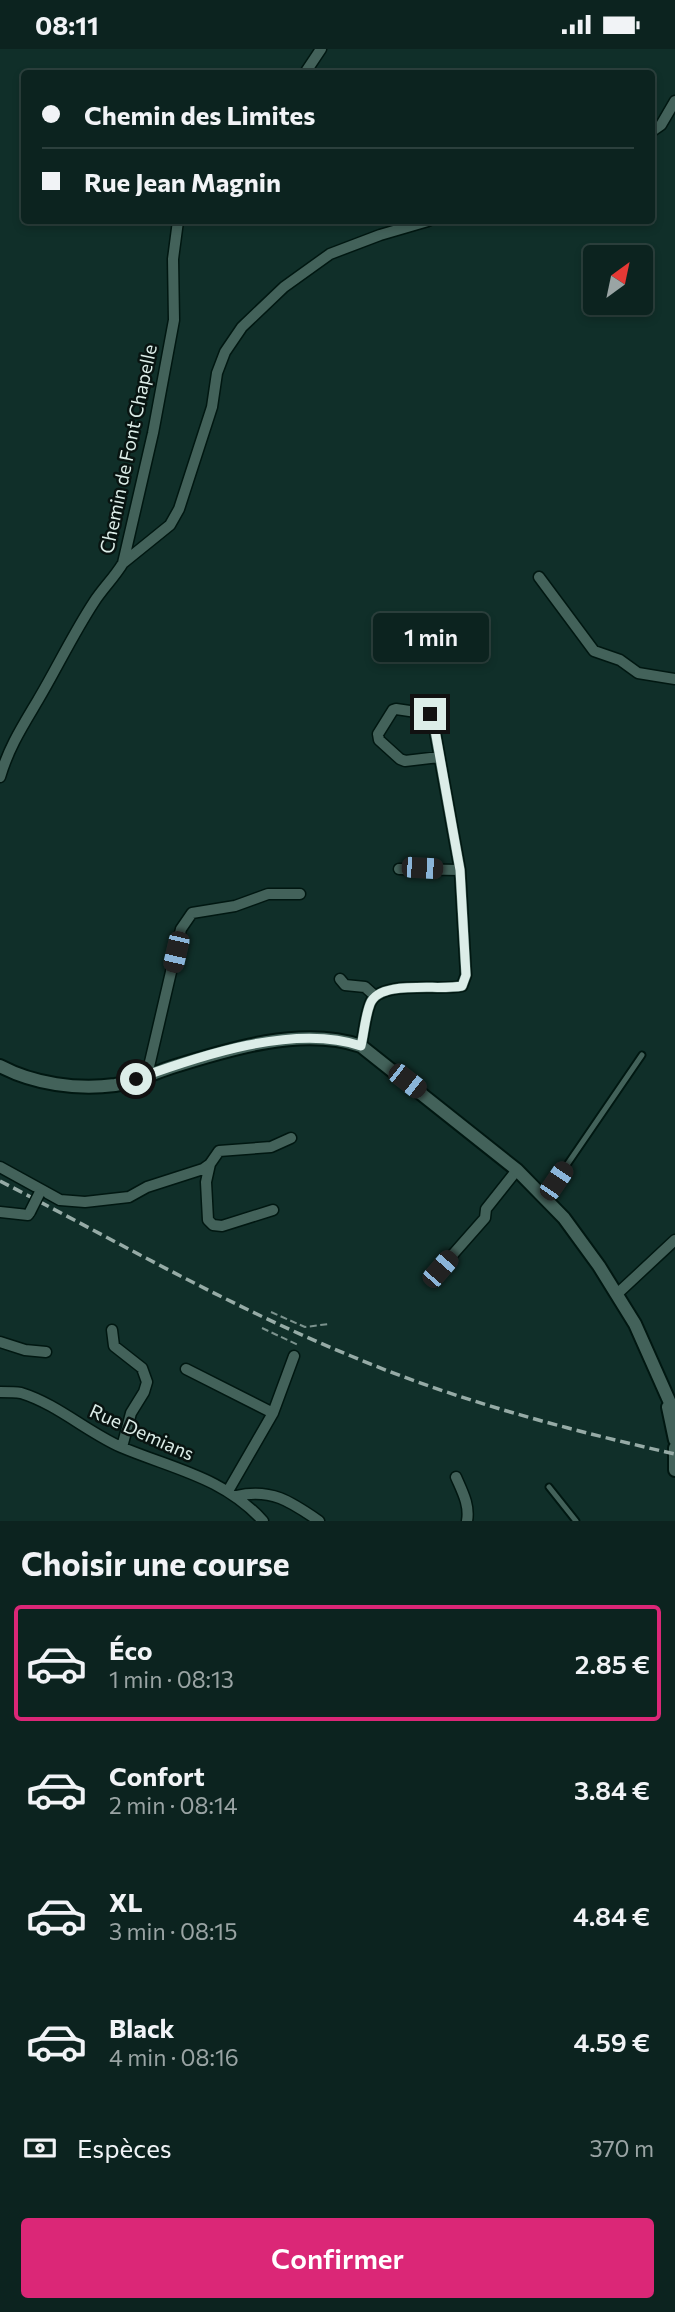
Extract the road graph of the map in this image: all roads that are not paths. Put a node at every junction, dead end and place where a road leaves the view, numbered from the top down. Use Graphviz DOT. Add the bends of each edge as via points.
graph roads {
  1 [pos="321,49"];
  2 [pos="307,70"];
  3 [pos="675,101"];
  4 [pos="655,129"];
  5 [pos="178,224"];
  6 [pos="418,224"];
  7 [pos="122,563"];
  8 [pos="539,577"];
  9 [pos="675,679"];
  10 [pos="439,757"];
  11 [pos="0,778"];
  12 [pos="399,869"];
  13 [pos="460,870"];
  14 [pos="300,894"];
  15 [pos="340,979"];
  16 [pos="375,996"];
  17 [pos="361,1046"];
  18 [pos="642,1055"];
  19 [pos="0,1066"];
  20 [pos="148,1075"];
  21 [pos="291,1138"];
  22 [pos="210,1164"];
  23 [pos="0,1167"];
  24 [pos="517,1170"];
  25 [pos="40,1192"];
  26 [pos="545,1197"];
  27 [pos="273,1210"];
  28 [pos="0,1212"];
  29 [pos="675,1240"];
  30 [pos="440,1269"];
  31 [pos="617,1294"];
  32 [pos="112,1330"];
  33 [pos="0,1342"];
  34 [pos="46,1352"];
  35 [pos="294,1356"];
  36 [pos="186,1369"];
  37 [pos="0,1392"];
  38 [pos="665,1393"];
  39 [pos="273,1413"];
  40 [pos="675,1414"];
  41 [pos="675,1440"];
  42 [pos="122,1447"];
  43 [pos="675,1448"];
  44 [pos="675,1471"];
  45 [pos="456,1477"];
  46 [pos="549,1487"];
  47 [pos="232,1493"];
  48 [pos="263,1521"];
  49 [pos="319,1521"];
  50 [pos="467,1521"];
  51 [pos="576,1521"];
  1 -- 2 [label="street"];
  3 -- 4 [label="street"];
  5 -- 7 [label="street, Chemin de Font Chapelle" via="174,320"];
  6 -- 7 [label="street" via="330,254 284,287 242,327 217,373 212,407 179,509 170,525"];
  7 -- 11 [label="street, Chemin de Font Chapelle" via="73,634 11,743"];
  8 -- 9 [label="street" via="594,651 620,660 638,673"];
  10 -- 10 [label="street" via="430,714 393,710 379,740 405,761"];
  10 -- 13 [label="street"];
  12 -- 13 [label="street"];
  13 -- 16 [label="street" via="466,975 462,986 393,988"];
  14 -- 20 [label="street" via="268,894 235,906 192,913 181,929"];
  15 -- 16 [label="street" via="345,985 365,987"];
  16 -- 17 [label="street"];
  17 -- 20 [label="street" via="307,1039 266,1043 229,1049"];
  17 -- 24 [label="street"];
  18 -- 26 [label="lane"];
  19 -- 20 [label="street" via="14,1074 68,1086 118,1084"];
  21 -- 22 [label="street" via="271,1147 219,1151"];
  22 -- 25 [label="street" via="129,1197 85,1202"];
  22 -- 27 [label="street" via="206,1182 208,1220 213,1226"];
  23 -- 25 [label="street"];
  24 -- 26 [label="street"];
  24 -- 30 [label="street" via="486,1209 485,1218"];
  25 -- 28 [label="street, bridge" via="28,1215"];
  26 -- 31 [label="street"];
  29 -- 31 [label="street"];
  31 -- 38 [label="street"];
  32 -- 42 [label="street" via="114,1346 142,1368 146,1382"];
  33 -- 34 [label="street"];
  35 -- 39 [label="street"];
  36 -- 39 [label="street"];
  37 -- 42 [label="street, Rue Demians" via="20,1393"];
  38 -- 40 [label="street"];
  38 -- 41 [label="street"];
  39 -- 47 [label="street"];
  42 -- 47 [label="street, Rue Demians"];
  43 -- 44 [label="street"];
  45 -- 50 [label="street" via="465,1497"];
  46 -- 51 [label="lane"];
  47 -- 48 [label="street, Rue Demians"];
  47 -- 49 [label="street" via="272,1493"];
}
